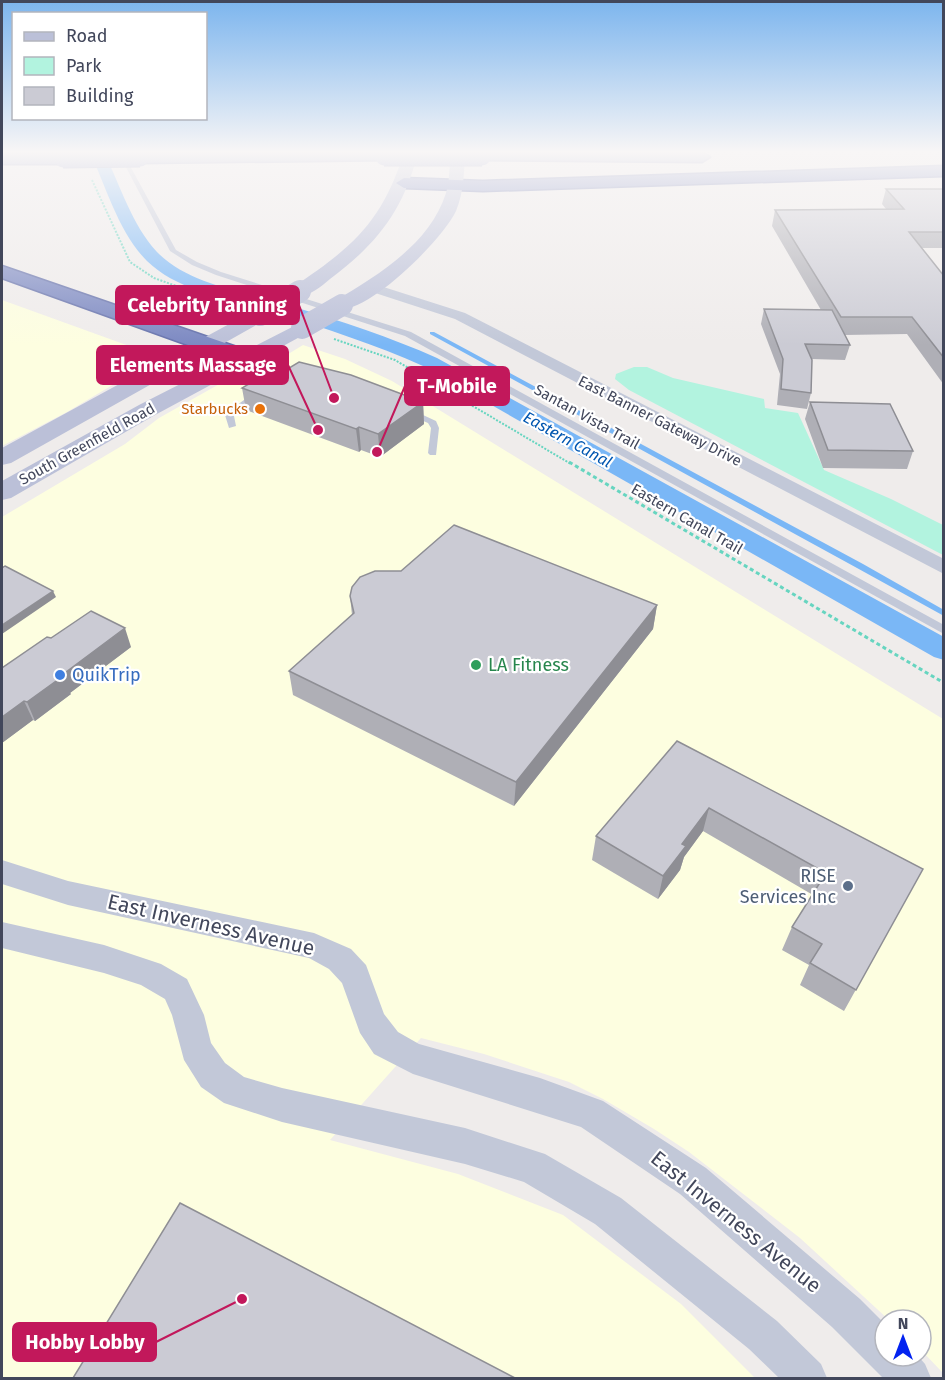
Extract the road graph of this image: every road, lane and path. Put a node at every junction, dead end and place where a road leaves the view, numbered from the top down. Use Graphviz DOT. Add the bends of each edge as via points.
graph roads {
  1 [pos="109,216"];
  2 [pos="154,216"];
  3 [pos="385,216"];
  4 [pos="443,216"];
  5 [pos="2,272"];
  6 [pos="371,287"];
  7 [pos="255,313"];
  8 [pos="302,328"];
  9 [pos="207,344"];
  10 [pos="246,357"];
  11 [pos="265,390"];
  12 [pos="401,410"];
  13 [pos="232,426"];
  14 [pos="433,453"];
  15 [pos="2,458"];
  16 [pos="2,492"];
  17 [pos="944,568"];
  18 [pos="944,630"];
  19 [pos="944,683"];
  20 [pos="2,872"];
  21 [pos="2,935"];
  22 [pos="873,1340"];
  23 [pos="807,1378"];
  1 -- 7 [label="path" via="130,262 154,278"];
  2 -- 18 [label="lane, Santan Vista Trail" via="173,251 188,262 408,334"];
  3 -- 7 [label="main road, South Greenfield Road, bridge" via="358,247 300,291"];
  4 -- 6 [label="main road, South Greenfield Road" via="425,242"];
  5 -- 9 [label="highway"];
  6 -- 8 [label="main road, South Greenfield Road, bridge"];
  6 -- 17 [label="street, East Banner Gateway Drive" via="460,316"];
  7 -- 9 [label="main road, South Greenfield Road"];
  8 -- 10 [label="main road, South Greenfield Road"];
  8 -- 19 [label="path, Eastern Canal Trail" via="395,360"];
  9 -- 10 [label="highway"];
  9 -- 15 [label="main road, South Greenfield Road"];
  10 -- 16 [label="main road, South Greenfield Road"];
  11 -- 13 [label="lane" via="229,415"];
  12 -- 14 [label="lane" via="432,421"];
  20 -- 22 [label="street, East Inverness Avenue" via="68,893 314,946 340,960 355,975 371,1022 386,1043 413,1058 591,1113 693,1181"];
  21 -- 23 [label="street" via="141,971 176,989 188,1015 196,1049 213,1075 236,1091 465,1146 532,1167 608,1211 763,1335"];
}
